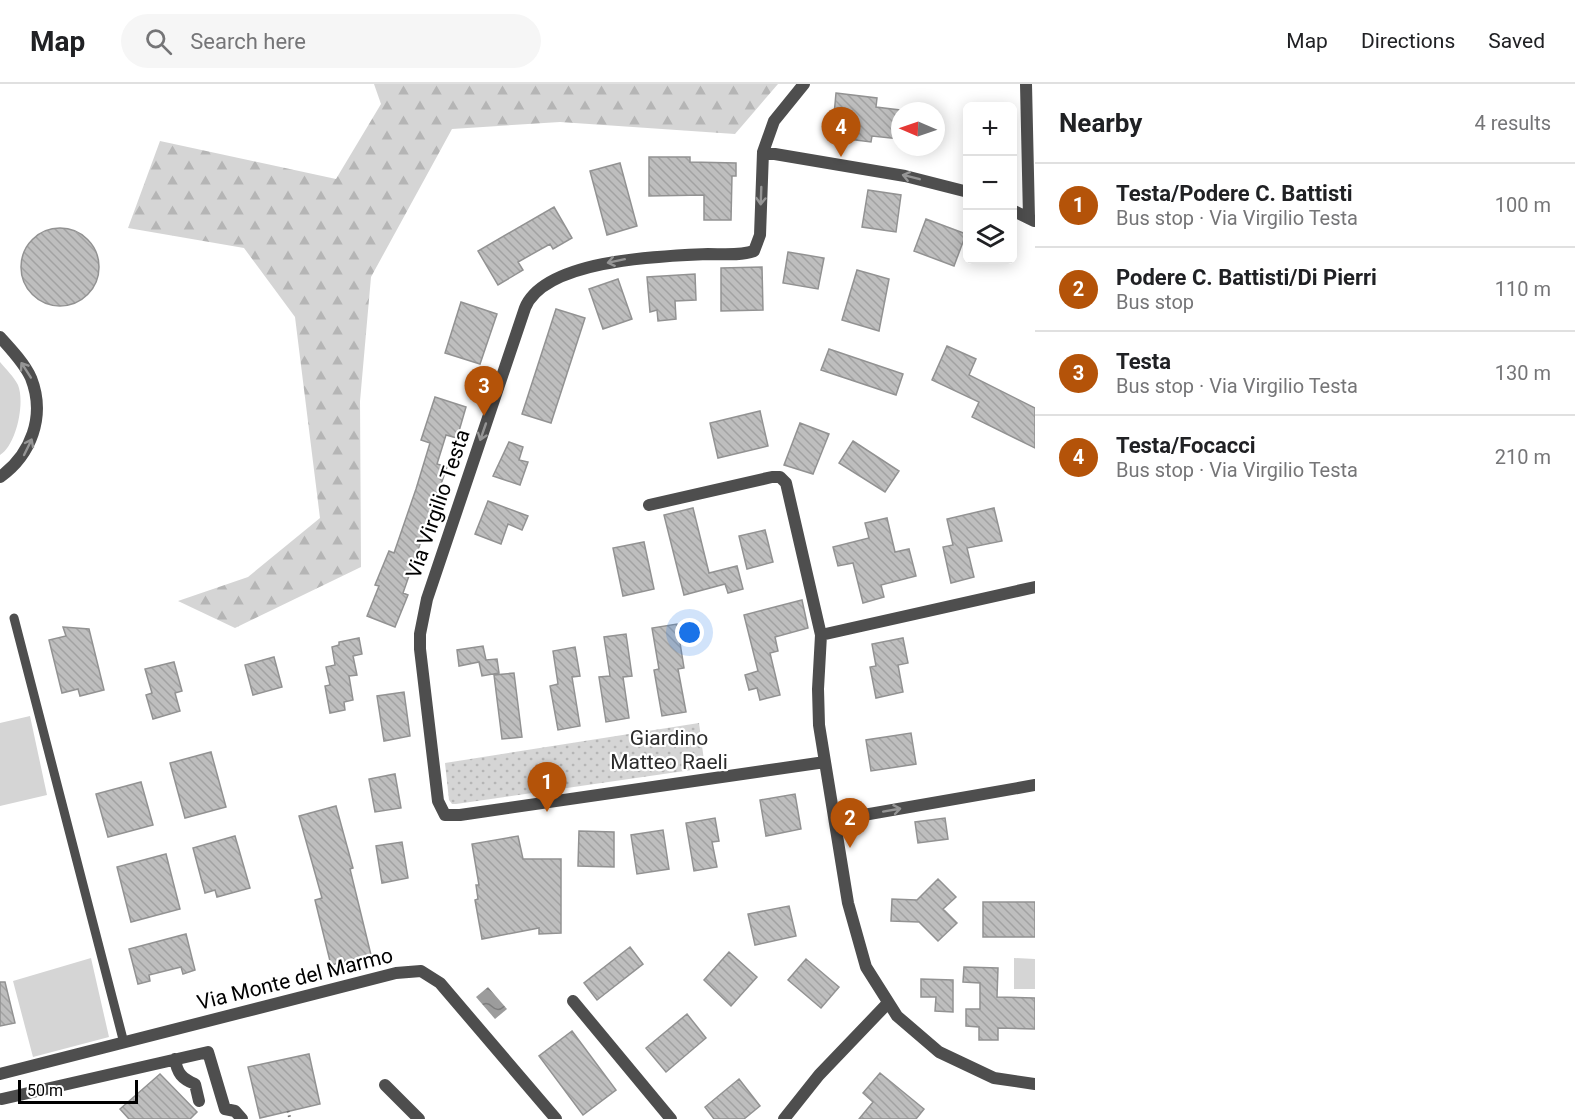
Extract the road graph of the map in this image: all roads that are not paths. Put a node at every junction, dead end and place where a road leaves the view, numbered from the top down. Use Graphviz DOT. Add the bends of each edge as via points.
graph roads {
  1 [pos="804,84"];
  2 [pos="1026,84"];
  3 [pos="763,152"];
  4 [pos="963,191"];
  5 [pos="1017,212"];
  6 [pos="1032,220"];
  7 [pos="0,337"];
  8 [pos="0,477"];
  9 [pos="649,505"];
  10 [pos="1035,587"];
  11 [pos="14,618"];
  12 [pos="821,635"];
  13 [pos="825,762"];
  14 [pos="1035,785"];
  15 [pos="835,820"];
  16 [pos="573,1001"];
  17 [pos="887,1004"];
  18 [pos="124,1043"];
  19 [pos="175,1059"];
  20 [pos="0,1074"];
  21 [pos="1035,1084"];
  22 [pos="385,1085"];
  23 [pos="2,1099"];
  24 [pos="199,1101"];
  25 [pos="242,1119"];
  26 [pos="419,1119"];
  27 [pos="556,1119"];
  28 [pos="671,1119"];
  29 [pos="784,1119"];
  1 -- 3 [label="street" via="774,121"];
  2 -- 6 [label="street"];
  4 -- 3 [label="street, one-way" via="905,176"];
  3 -- 13 [label="street, Via Virgilio Testa, one-way" via="760,235 754,251 617,260 550,282 526,304 427,599 420,634 438,801 445,815"];
  5 -- 6 [label="street"];
  8 -- 7 [label="street, one-way" via="28,448 36,425 29,374"];
  9 -- 12 [label="street" via="772,477 783,479"];
  10 -- 12 [label="street"];
  11 -- 18 [label="lane"];
  12 -- 13 [label="street" via="818,704"];
  13 -- 15 [label="street"];
  15 -- 14 [label="street, one-way"];
  15 -- 17 [label="street" via="857,943"];
  16 -- 28 [label="street"];
  17 -- 21 [label="street" via="908,1028 946,1057 994,1078"];
  17 -- 29 [label="street" via="819,1075"];
  18 -- 20 [label="street, Via Monte del Marmo"];
  18 -- 27 [label="street, Via Monte del Marmo" via="396,973 421,971 440,983"];
  19 -- 23 [label="street"];
  19 -- 24 [label="street" via="185,1080 195,1084"];
  19 -- 25 [label="street" via="208,1052 225,1109 235,1111"];
  22 -- 26 [label="street"];
}
